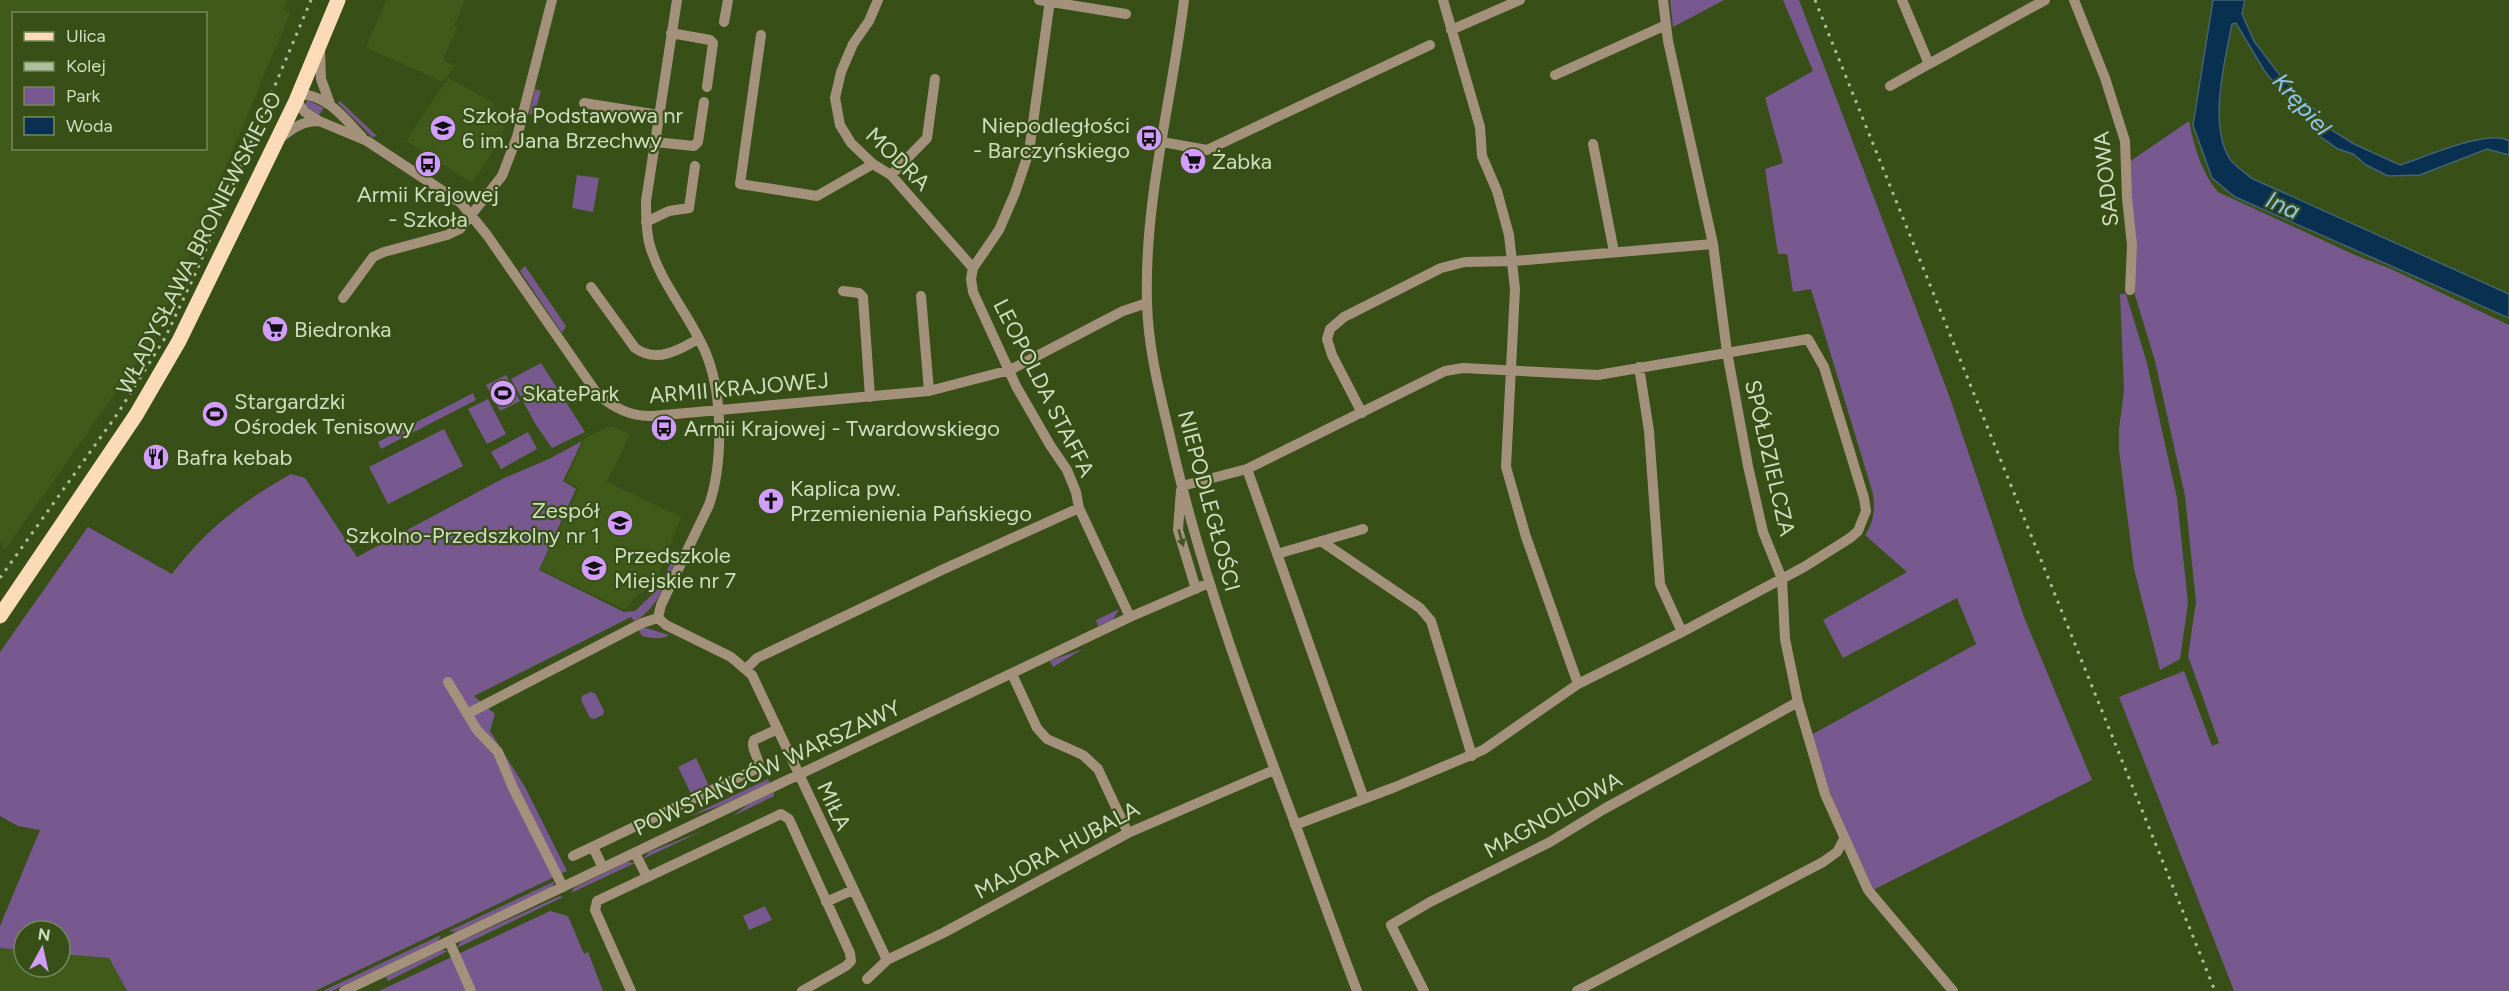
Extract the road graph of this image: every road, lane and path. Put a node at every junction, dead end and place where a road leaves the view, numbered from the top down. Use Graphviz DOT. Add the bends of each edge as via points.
graph roads {
  1 [pos="338,0"];
  2 [pos="552,0"];
  3 [pos="676,0"];
  4 [pos="728,0"];
  5 [pos="878,0"];
  6 [pos="1184,0"];
  7 [pos="1443,0"];
  8 [pos="1520,0"];
  9 [pos="1663,0"];
  10 [pos="1902,0"];
  11 [pos="2044,0"];
  12 [pos="2074,0"];
  13 [pos="1046,1"];
  14 [pos="1126,14"];
  15 [pos="724,21"];
  16 [pos="1665,25"];
  17 [pos="1451,30"];
  18 [pos="671,33"];
  19 [pos="761,35"];
  20 [pos="1430,45"];
  21 [pos="320,47"];
  22 [pos="1929,64"];
  23 [pos="1555,75"];
  24 [pos="935,79"];
  25 [pos="1890,86"];
  26 [pos="706,87"];
  27 [pos="298,98"];
  28 [pos="704,102"];
  29 [pos="584,103"];
  30 [pos="330,104"];
  31 [pos="659,115"];
  32 [pos="319,121"];
  33 [pos="278,140"];
  34 [pos="367,141"];
  35 [pos="655,142"];
  36 [pos="1162,142"];
  37 [pos="1593,144"];
  38 [pos="873,164"];
  39 [pos="695,166"];
  40 [pos="891,175"];
  41 [pos="472,216"];
  42 [pos="646,222"];
  43 [pos="1713,244"];
  44 [pos="1614,252"];
  45 [pos="1514,261"];
  46 [pos="974,268"];
  47 [pos="591,287"];
  48 [pos="2130,290"];
  49 [pos="843,291"];
  50 [pos="921,296"];
  51 [pos="343,298"];
  52 [pos="1147,303"];
  53 [pos="698,339"];
  54 [pos="1727,352"];
  55 [pos="1639,367"];
  56 [pos="1510,369"];
  57 [pos="1010,370"];
  58 [pos="929,391"];
  59 [pos="870,397"];
  60 [pos="718,411"];
  61 [pos="1362,413"];
  62 [pos="1247,469"];
  63 [pos="1182,486"];
  64 [pos="1079,508"];
  65 [pos="1362,528"];
  66 [pos="1321,541"];
  67 [pos="1277,554"];
  68 [pos="1782,579"];
  69 [pos="1209,583"];
  70 [pos="1196,589"];
  71 [pos="0,616"];
  72 [pos="1130,617"];
  73 [pos="658,618"];
  74 [pos="1682,632"];
  75 [pos="746,669"];
  76 [pos="1012,674"];
  77 [pos="448,682"];
  78 [pos="1578,684"];
  79 [pos="1798,702"];
  80 [pos="467,714"];
  81 [pos="778,729"];
  82 [pos="1472,756"];
  83 [pos="1274,770"];
  84 [pos="799,775"];
  85 [pos="1364,799"];
  86 [pos="1295,825"];
  87 [pos="1128,833"];
  88 [pos="1844,839"];
  89 [pos="593,847"];
  90 [pos="634,853"];
  91 [pos="573,856"];
  92 [pos="603,868"];
  93 [pos="647,877"];
  94 [pos="563,887"];
  95 [pos="853,890"];
  96 [pos="826,902"];
  97 [pos="449,941"];
  98 [pos="887,960"];
  99 [pos="867,979"];
  100 [pos="344,991"];
  101 [pos="471,991"];
  102 [pos="631,991"];
  103 [pos="802,991"];
  104 [pos="1357,991"];
  105 [pos="1424,991"];
  106 [pos="1577,991"];
  107 [pos="1953,991"];
  1 -- 21 [label="main road, WŁADYSŁAWA BRONIEWSKIEGO"];
  2 -- 41 [label="street" via="510,157 502,176"];
  3 -- 18 [label="street"];
  4 -- 15 [label="street"];
  5 -- 38 [label="street, MODRA" via="853,44 835,98 840,125 851,143"];
  6 -- 36 [label="street, NIEPODLEGŁOŚCI"];
  7 -- 17 [label="street"];
  8 -- 17 [label="street"];
  9 -- 16 [label="street, SPÓŁDZIELCZA"];
  10 -- 22 [label="street"];
  11 -- 22 [label="street"];
  12 -- 48 [label="street, SADOWA" via="2125,141 2132,245"];
  13 -- 14 [label="street"];
  13 -- 46 [label="street" via="1029,152 999,230"];
  16 -- 23 [label="street"];
  16 -- 43 [label="street, SPÓŁDZIELCZA"];
  17 -- 45 [label="street" via="1480,127 1482,156 1497,190"];
  18 -- 26 [label="street" via="710,40 713,44"];
  18 -- 31 [label="street"];
  19 -- 38 [label="street" via="740,184 817,196"];
  20 -- 36 [label="street" via="1207,150"];
  21 -- 27 [label="main road, WŁADYSŁAWA BRONIEWSKIEGO"];
  21 -- 30 [label="street, ARMII KRAJOWEJ" via="321,79"];
  22 -- 25 [label="street"];
  24 -- 40 [label="street" via="927,138"];
  27 -- 30 [label="street, ARMII KRAJOWEJ" via="319,98"];
  27 -- 32 [label="street, ARMII KRAJOWEJ" via="305,112"];
  27 -- 33 [label="main road, WŁADYSŁAWA BRONIEWSKIEGO"];
  28 -- 35 [label="street" via="698,142 694,146"];
  29 -- 31 [label="street"];
  30 -- 34 [label="street, ARMII KRAJOWEJ"];
  31 -- 35 [label="street"];
  32 -- 33 [label="street" via="294,127"];
  32 -- 34 [label="street, ARMII KRAJOWEJ"];
  33 -- 71 [label="main road, WŁADYSŁAWA BRONIEWSKIEGO" via="156,382"];
  34 -- 41 [label="street, ARMII KRAJOWEJ" via="461,203"];
  35 -- 42 [label="street"];
  36 -- 52 [label="street, NIEPODLEGŁOŚCI" via="1147,255"];
  37 -- 44 [label="street"];
  38 -- 40 [label="street, MODRA"];
  39 -- 42 [label="street" via="689,208 669,211"];
  40 -- 46 [label="street, MODRA"];
  41 -- 51 [label="street" via="447,236 373,257"];
  41 -- 60 [label="street, ARMII KRAJOWEJ" via="598,395 638,416"];
  42 -- 53 [label="street" via="658,266"];
  43 -- 44 [label="street"];
  43 -- 54 [label="street, SPÓŁDZIELCZA"];
  44 -- 45 [label="street"];
  45 -- 56 [label="street"];
  45 -- 61 [label="street" via="1465,262 1440,268 1344,316 1330,329 1327,339 1332,355"];
  46 -- 57 [label="street, LEOPOLDA STAFFA" via="973,292"];
  47 -- 53 [label="street" via="644,355 662,356"];
  49 -- 59 [label="street" via="863,297"];
  50 -- 58 [label="street"];
  52 -- 57 [label="street, ARMII KRAJOWEJ" via="1123,311"];
  52 -- 63 [label="street, NIEPODLEGŁOŚCI" via="1155,375"];
  53 -- 60 [label="street" via="713,376"];
  54 -- 55 [label="street"];
  54 -- 68 [label="street, SPÓŁDZIELCZA" via="1763,532"];
  54 -- 68 [label="street" via="1808,339 1824,367 1859,478 1866,511 1862,523 1850,538"];
  55 -- 56 [label="street" via="1598,375"];
  55 -- 74 [label="street" via="1660,584"];
  56 -- 61 [label="street" via="1473,367 1445,371"];
  56 -- 78 [label="street" via="1506,467 1526,537"];
  57 -- 58 [label="street, ARMII KRAJOWEJ"];
  57 -- 64 [label="street, LEOPOLDA STAFFA" via="1067,470"];
  58 -- 59 [label="street, ARMII KRAJOWEJ"];
  59 -- 60 [label="street, ARMII KRAJOWEJ"];
  60 -- 73 [label="street" via="714,491"];
  61 -- 62 [label="street"];
  62 -- 63 [label="street"];
  62 -- 67 [label="street"];
  63 -- 69 [label="street, NIEPODLEGŁOŚCI"];
  63 -- 70 [label="street, one-way" via="1178,530"];
  64 -- 72 [label="street, LEOPOLDA STAFFA"];
  64 -- 75 [label="street" via="757,658"];
  65 -- 66 [label="street"];
  66 -- 67 [label="street"];
  66 -- 82 [label="street" via="1420,608 1431,621"];
  67 -- 85 [label="street"];
  68 -- 74 [label="street"];
  68 -- 79 [label="street, SPÓŁDZIELCZA" via="1785,639"];
  69 -- 70 [label="street, POWSTAŃCÓW WARSZAWY"];
  69 -- 83 [label="street, NIEPODLEGŁOŚCI"];
  70 -- 72 [label="street, POWSTAŃCÓW WARSZAWY"];
  72 -- 76 [label="street, POWSTAŃCÓW WARSZAWY"];
  73 -- 75 [label="street"];
  73 -- 80 [label="street"];
  74 -- 78 [label="street"];
  75 -- 81 [label="street, MIŁA"];
  76 -- 84 [label="street, POWSTAŃCÓW WARSZAWY"];
  76 -- 87 [label="street" via="1037,728 1047,739 1083,755 1098,769"];
  77 -- 80 [label="street"];
  78 -- 82 [label="street"];
  79 -- 88 [label="street, SPÓŁDZIELCZA" via="1825,794"];
  79 -- 105 [label="street, MAGNOLIOWA" via="1550,842 1390,925"];
  80 -- 94 [label="street" via="498,752"];
  81 -- 84 [label="street, MIŁA"];
  81 -- 89 [label="street" via="754,740 752,746 759,766 754,770"];
  82 -- 85 [label="street"];
  83 -- 86 [label="street, NIEPODLEGŁOŚCI"];
  83 -- 87 [label="street, MAJORA HUBALA"];
  84 -- 90 [label="street, POWSTAŃCÓW WARSZAWY"];
  84 -- 95 [label="street, MIŁA"];
  85 -- 86 [label="street"];
  86 -- 104 [label="street, NIEPODLEGŁOŚCI"];
  87 -- 98 [label="street, MAJORA HUBALA"];
  88 -- 106 [label="street" via="1837,852 1823,862"];
  88 -- 107 [label="street, SPÓŁDZIELCZA" via="1868,890"];
  89 -- 91 [label="street"];
  89 -- 92 [label="street"];
  90 -- 92 [label="street, POWSTAŃCÓW WARSZAWY"];
  90 -- 93 [label="street"];
  92 -- 94 [label="street, POWSTAŃCÓW WARSZAWY"];
  93 -- 96 [label="street" via="781,814 789,819"];
  93 -- 102 [label="street" via="601,898 595,910"];
  94 -- 97 [label="street, POWSTAŃCÓW WARSZAWY"];
  95 -- 96 [label="street"];
  95 -- 98 [label="street, MIŁA"];
  96 -- 103 [label="street" via="849,948 851,961"];
  97 -- 100 [label="street, POWSTAŃCÓW WARSZAWY"];
  97 -- 101 [label="street"];
  98 -- 99 [label="street, MAJORA HUBALA"];
}
